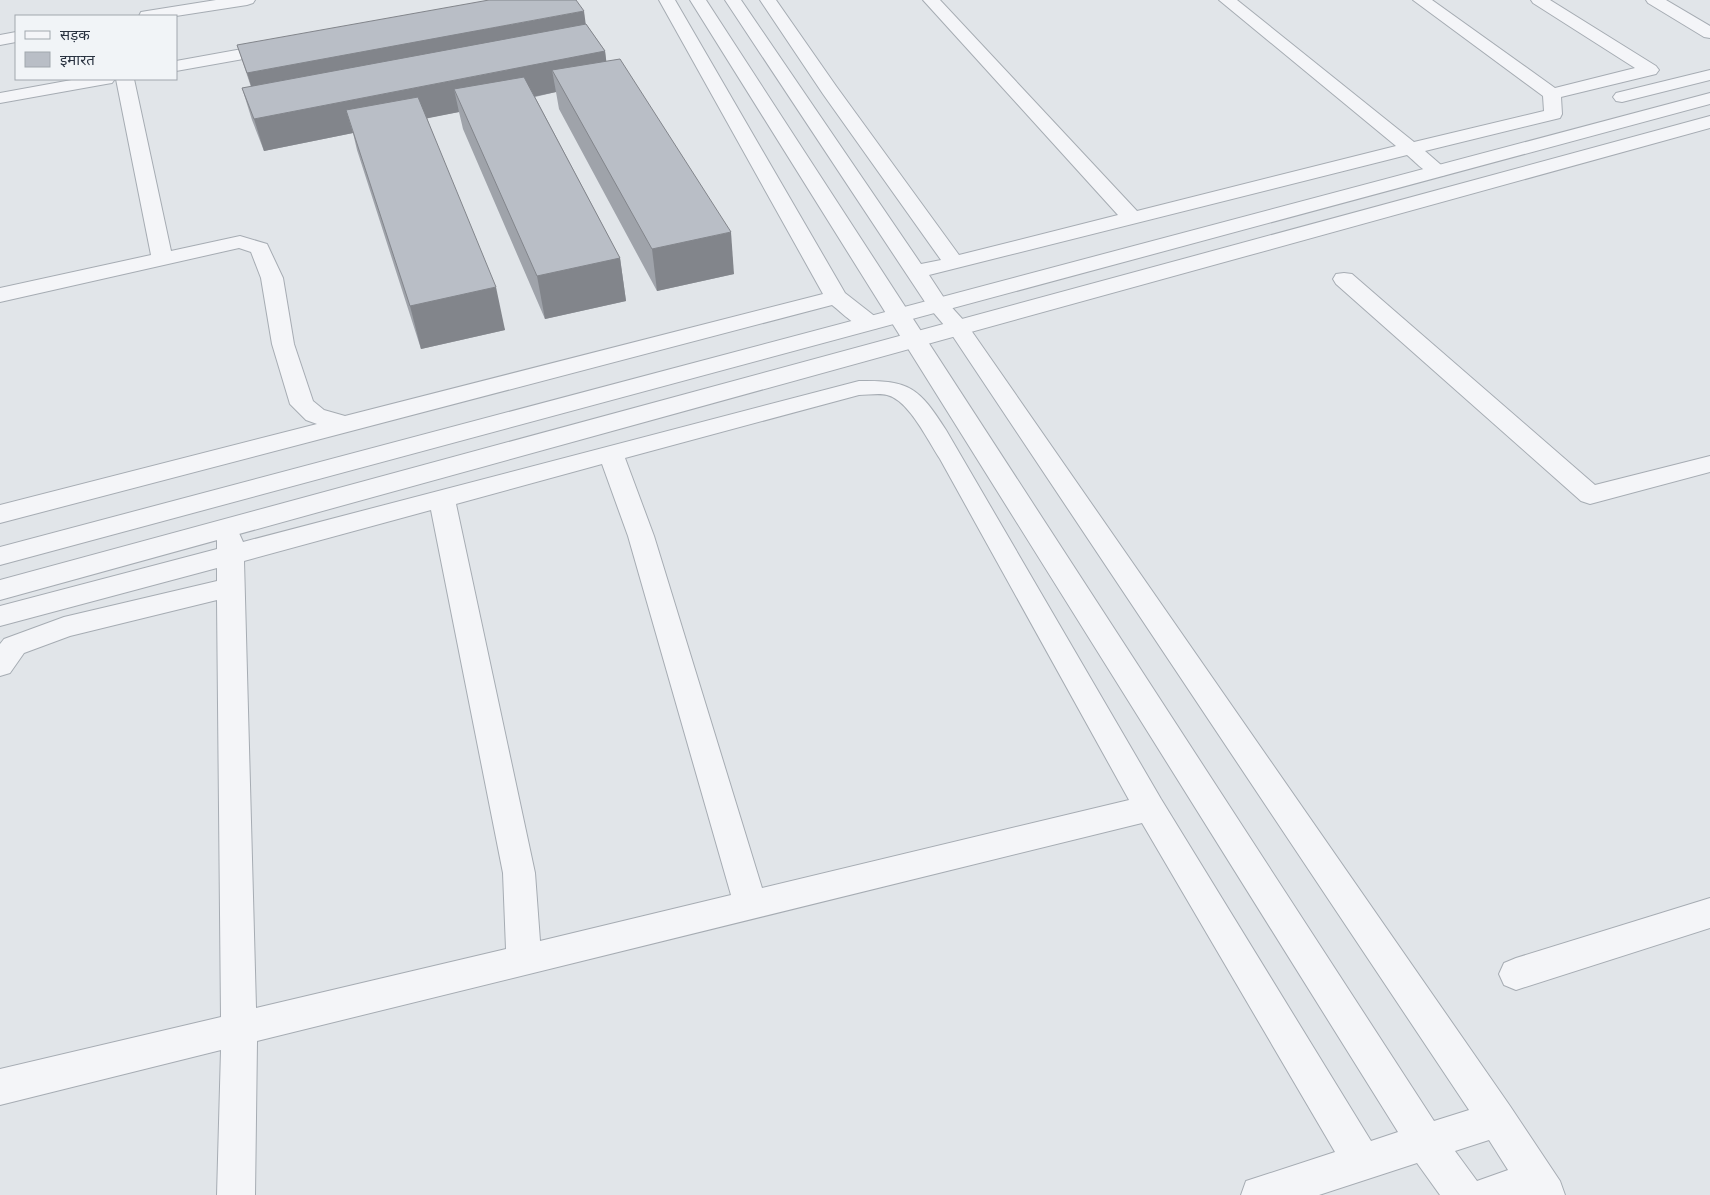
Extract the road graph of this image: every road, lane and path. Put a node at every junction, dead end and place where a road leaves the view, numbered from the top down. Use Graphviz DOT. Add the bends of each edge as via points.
graph roads {
  1 [pos="247,0"];
  2 [pos="667,0"];
  3 [pos="698,0"];
  4 [pos="733,0"];
  5 [pos="768,0"];
  6 [pos="1227,0"];
  7 [pos="1421,0"];
  8 [pos="1538,0"];
  9 [pos="1654,0"];
  10 [pos="939,2"];
  11 [pos="153,15"];
  12 [pos="1710,33"];
  13 [pos="15,37"];
  14 [pos="0,40"];
  15 [pos="293,44"];
  16 [pos="178,66"];
  17 [pos="1710,75"];
  18 [pos="100,80"];
  19 [pos="125,80"];
  20 [pos="1552,94"];
  21 [pos="0,98"];
  22 [pos="1710,98"];
  23 [pos="1603,101"];
  24 [pos="1710,122"];
  25 [pos="1410,148"];
  26 [pos="1438,171"];
  27 [pos="1132,218"];
  28 [pos="162,260"];
  29 [pos="954,263"];
  30 [pos="917,272"];
  31 [pos="1344,279"];
  32 [pos="0,295"];
  33 [pos="836,297"];
  34 [pos="938,305"];
  35 [pos="899,315"];
  36 [pos="869,323"];
  37 [pos="958,328"];
  38 [pos="915,340"];
  39 [pos="347,425"];
  40 [pos="610,455"];
  41 [pos="1710,464"];
  42 [pos="442,500"];
  43 [pos="0,514"];
  44 [pos="0,556"];
  45 [pos="230,557"];
  46 [pos="0,590"];
  47 [pos="0,616"];
  48 [pos="0,665"];
  49 [pos="1150,808"];
  50 [pos="751,904"];
  51 [pos="1710,913"];
  52 [pos="524,960"];
  53 [pos="1516,974"];
  54 [pos="239,1028"];
  55 [pos="0,1086"];
  56 [pos="1497,1119"];
  57 [pos="1426,1143"];
  58 [pos="1363,1163"];
  59 [pos="1541,1188"];
  60 [pos="236,1195"];
  61 [pos="1260,1195"];
  62 [pos="1462,1195"];
  63 [pos="1490,1195"];
  1 -- 11 [label="street"];
  2 -- 33 [label="street"];
  3 -- 35 [label="street"];
  4 -- 30 [label="street"];
  5 -- 29 [label="street"];
  6 -- 25 [label="street"];
  7 -- 20 [label="street"];
  8 -- 20 [label="street" via="1659,68"];
  9 -- 12 [label="street"];
  10 -- 27 [label="street"];
  13 -- 14 [label="street"];
  15 -- 16 [label="street"];
  17 -- 23 [label="street"];
  18 -- 21 [label="street"];
  19 -- 28 [label="street"];
  20 -- 25 [label="street" via="1561,112"];
  22 -- 26 [label="street"];
  24 -- 37 [label="street"];
  25 -- 26 [label="street"];
  25 -- 27 [label="street"];
  26 -- 34 [label="street"];
  27 -- 29 [label="street"];
  28 -- 32 [label="street"];
  28 -- 39 [label="street" via="240,242 260,248 272,278 283,344 302,404 315,415"];
  29 -- 30 [label="street"];
  30 -- 34 [label="street"];
  31 -- 41 [label="street" via="1590,495"];
  33 -- 36 [label="street"];
  33 -- 39 [label="street"];
  34 -- 35 [label="street"];
  34 -- 37 [label="street"];
  35 -- 36 [label="street"];
  35 -- 38 [label="street"];
  36 -- 44 [label="street"];
  37 -- 38 [label="street"];
  37 -- 56 [label="street"];
  38 -- 45 [label="street"];
  38 -- 57 [label="street"];
  39 -- 43 [label="street"];
  40 -- 42 [label="street"];
  40 -- 49 [label="street" via="859,388 892,388 904,392 952,459"];
  40 -- 50 [label="street" via="641,536"];
  42 -- 45 [label="street"];
  42 -- 52 [label="street" via="519,873"];
  45 -- 46 [label="street"];
  45 -- 47 [label="street"];
  45 -- 48 [label="street" via="14,646"];
  45 -- 54 [label="street"];
  49 -- 50 [label="street"];
  49 -- 58 [label="street"];
  50 -- 52 [label="street"];
  51 -- 53 [label="street"];
  52 -- 54 [label="street"];
  54 -- 55 [label="street"];
  54 -- 60 [label="street"];
  56 -- 57 [label="street"];
  56 -- 59 [label="street"];
  57 -- 58 [label="street"];
  57 -- 62 [label="street"];
  58 -- 61 [label="street"];
  59 -- 63 [label="street"];
}
